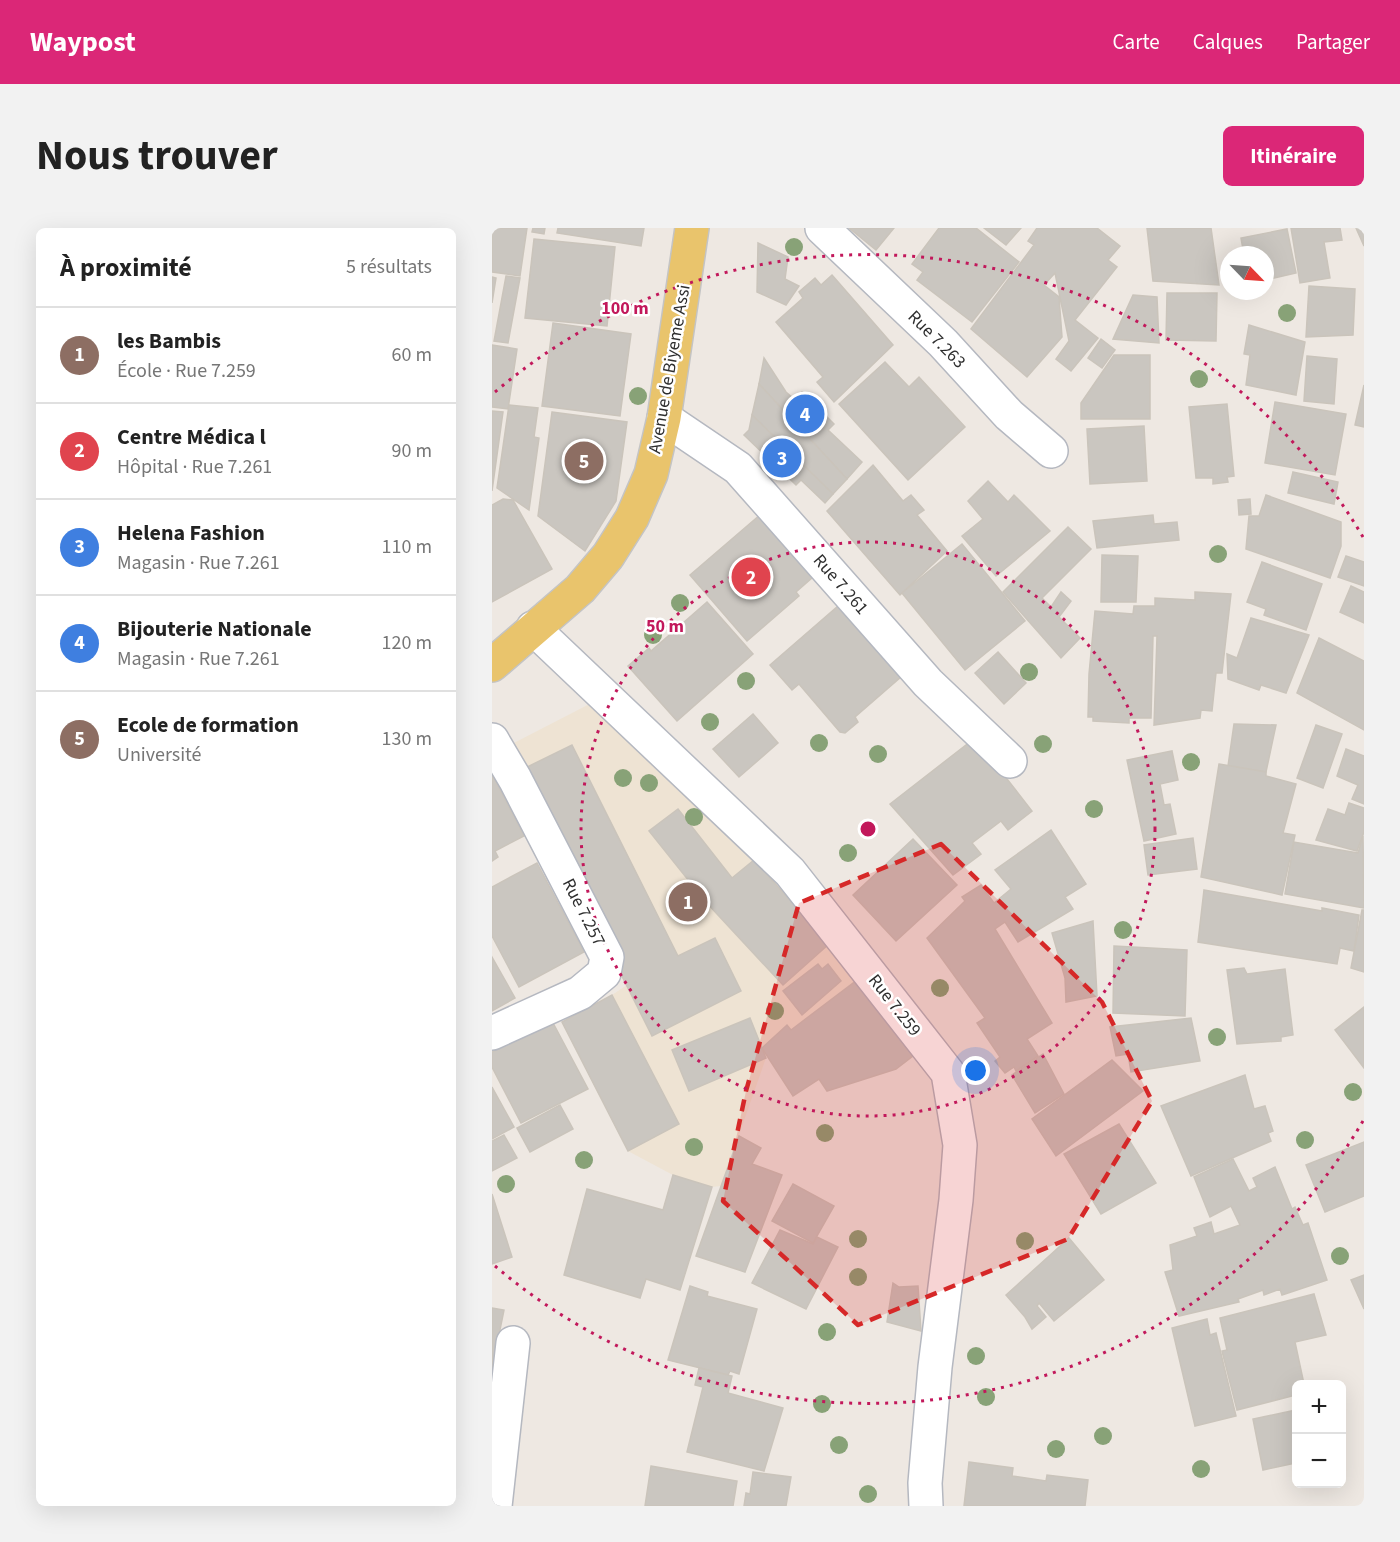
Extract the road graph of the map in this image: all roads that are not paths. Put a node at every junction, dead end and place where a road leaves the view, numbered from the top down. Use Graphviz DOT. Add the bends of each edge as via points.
graph roads {
  1 [pos="692,228"];
  2 [pos="822,228"];
  3 [pos="664,418"];
  4 [pos="1051,451"];
  5 [pos="533,628"];
  6 [pos="492,665"];
  7 [pos="492,740"];
  8 [pos="1010,761"];
  9 [pos="492,1033"];
  10 [pos="513,1343"];
  11 [pos="495,1506"];
  12 [pos="926,1506"];
  1 -- 3 [label="main road, Avenue de Biyeme Assi"];
  2 -- 4 [label="street, Rue 7.263" via="943,343 1009,415"];
  3 -- 5 [label="main road, Avenue de Biyeme Assi" via="651,474 632,518 608,556 580,589"];
  3 -- 8 [label="street, Rue 7.261" via="738,468 928,683"];
  5 -- 6 [label="main road, Avenue de Biyeme Assi"];
  5 -- 12 [label="street, Rue 7.259" via="790,872 948,1073 960,1145 935,1367"];
  7 -- 9 [label="street, Rue 7.257" via="607,957 604,973 580,993"];
  10 -- 11 [label="street"];
}
